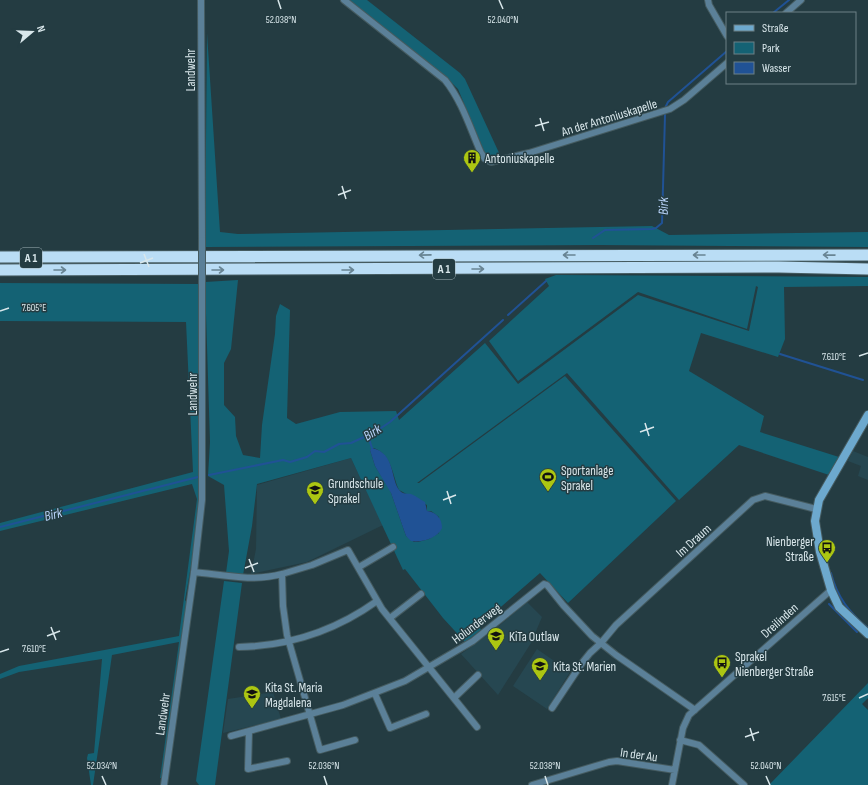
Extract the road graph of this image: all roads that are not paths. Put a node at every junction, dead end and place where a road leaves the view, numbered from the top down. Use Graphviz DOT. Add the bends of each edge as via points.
graph roads {
  1 [pos="201,0"];
  2 [pos="344,0"];
  3 [pos="708,0"];
  4 [pos="802,0"];
  5 [pos="787,12"];
  6 [pos="726,34"];
  7 [pos="726,64"];
  8 [pos="868,255"];
  9 [pos="0,258"];
  10 [pos="868,269"];
  11 [pos="0,270"];
  12 [pos="868,416"];
  13 [pos="816,509"];
  14 [pos="393,547"];
  15 [pos="359,568"];
  16 [pos="194,572"];
  17 [pos="282,574"];
  18 [pos="831,590"];
  19 [pos="421,594"];
  20 [pos="377,601"];
  21 [pos="390,618"];
  22 [pos="868,634"];
  23 [pos="289,642"];
  24 [pos="601,643"];
  25 [pos="239,647"];
  26 [pos="430,668"];
  27 [pos="478,676"];
  28 [pos="375,694"];
  29 [pos="455,697"];
  30 [pos="552,708"];
  31 [pos="695,710"];
  32 [pos="309,714"];
  33 [pos="426,714"];
  34 [pos="477,727"];
  35 [pos="249,732"];
  36 [pos="231,736"];
  37 [pos="355,740"];
  38 [pos="680,740"];
  39 [pos="287,761"];
  40 [pos="674,770"];
  41 [pos="164,785"];
  42 [pos="532,785"];
  43 [pos="672,785"];
  44 [pos="744,785"];
  1 -- 16 [label="street, Landwehr, bridge" via="202,500"];
  2 -- 7 [label="street, An der Antoniuskapelle" via="445,80 460,102 481,153 491,162 529,153 670,109"];
  3 -- 6 [label="street"];
  4 -- 5 [label="street"];
  8 -- 9 [label="highway, A 1, one-way"];
  11 -- 10 [label="highway, A 1, one-way"];
  12 -- 13 [label="street" via="827,485"];
  13 -- 18 [label="street" via="816,532"];
  13 -- 24 [label="street, Im Draum" via="769,497 756,498 627,615"];
  14 -- 15 [label="street"];
  15 -- 17 [label="street" via="350,552 346,550 312,565"];
  15 -- 20 [label="street"];
  16 -- 17 [label="street" via="234,578"];
  16 -- 41 [label="street, Landwehr"];
  17 -- 23 [label="street" via="283,610"];
  18 -- 22 [label="street" via="840,607"];
  18 -- 31 [label="street, Dreilinden"];
  19 -- 21 [label="street"];
  20 -- 21 [label="street"];
  20 -- 23 [label="street" via="338,625"];
  21 -- 26 [label="street"];
  23 -- 25 [label="street"];
  23 -- 32 [label="street"];
  24 -- 26 [label="street, Holunderweg" via="562,605 547,585 542,584 473,641"];
  24 -- 30 [label="street, Im Draum" via="582,663"];
  24 -- 31 [label="street"];
  26 -- 28 [label="street, Holunderweg"];
  26 -- 29 [label="street"];
  27 -- 29 [label="street"];
  28 -- 32 [label="street, Holunderweg"];
  28 -- 33 [label="street" via="390,728"];
  29 -- 34 [label="street"];
  31 -- 38 [label="street, Dreilinden" via="685,721"];
  32 -- 35 [label="street, Holunderweg"];
  32 -- 37 [label="street" via="320,750"];
  35 -- 36 [label="street, Holunderweg"];
  35 -- 39 [label="street" via="248,769"];
  38 -- 40 [label="street, Dreilinden"];
  38 -- 44 [label="street" via="699,745"];
  40 -- 42 [label="street, In der Au" via="617,761"];
  40 -- 43 [label="street, Dreilinden"];
}
